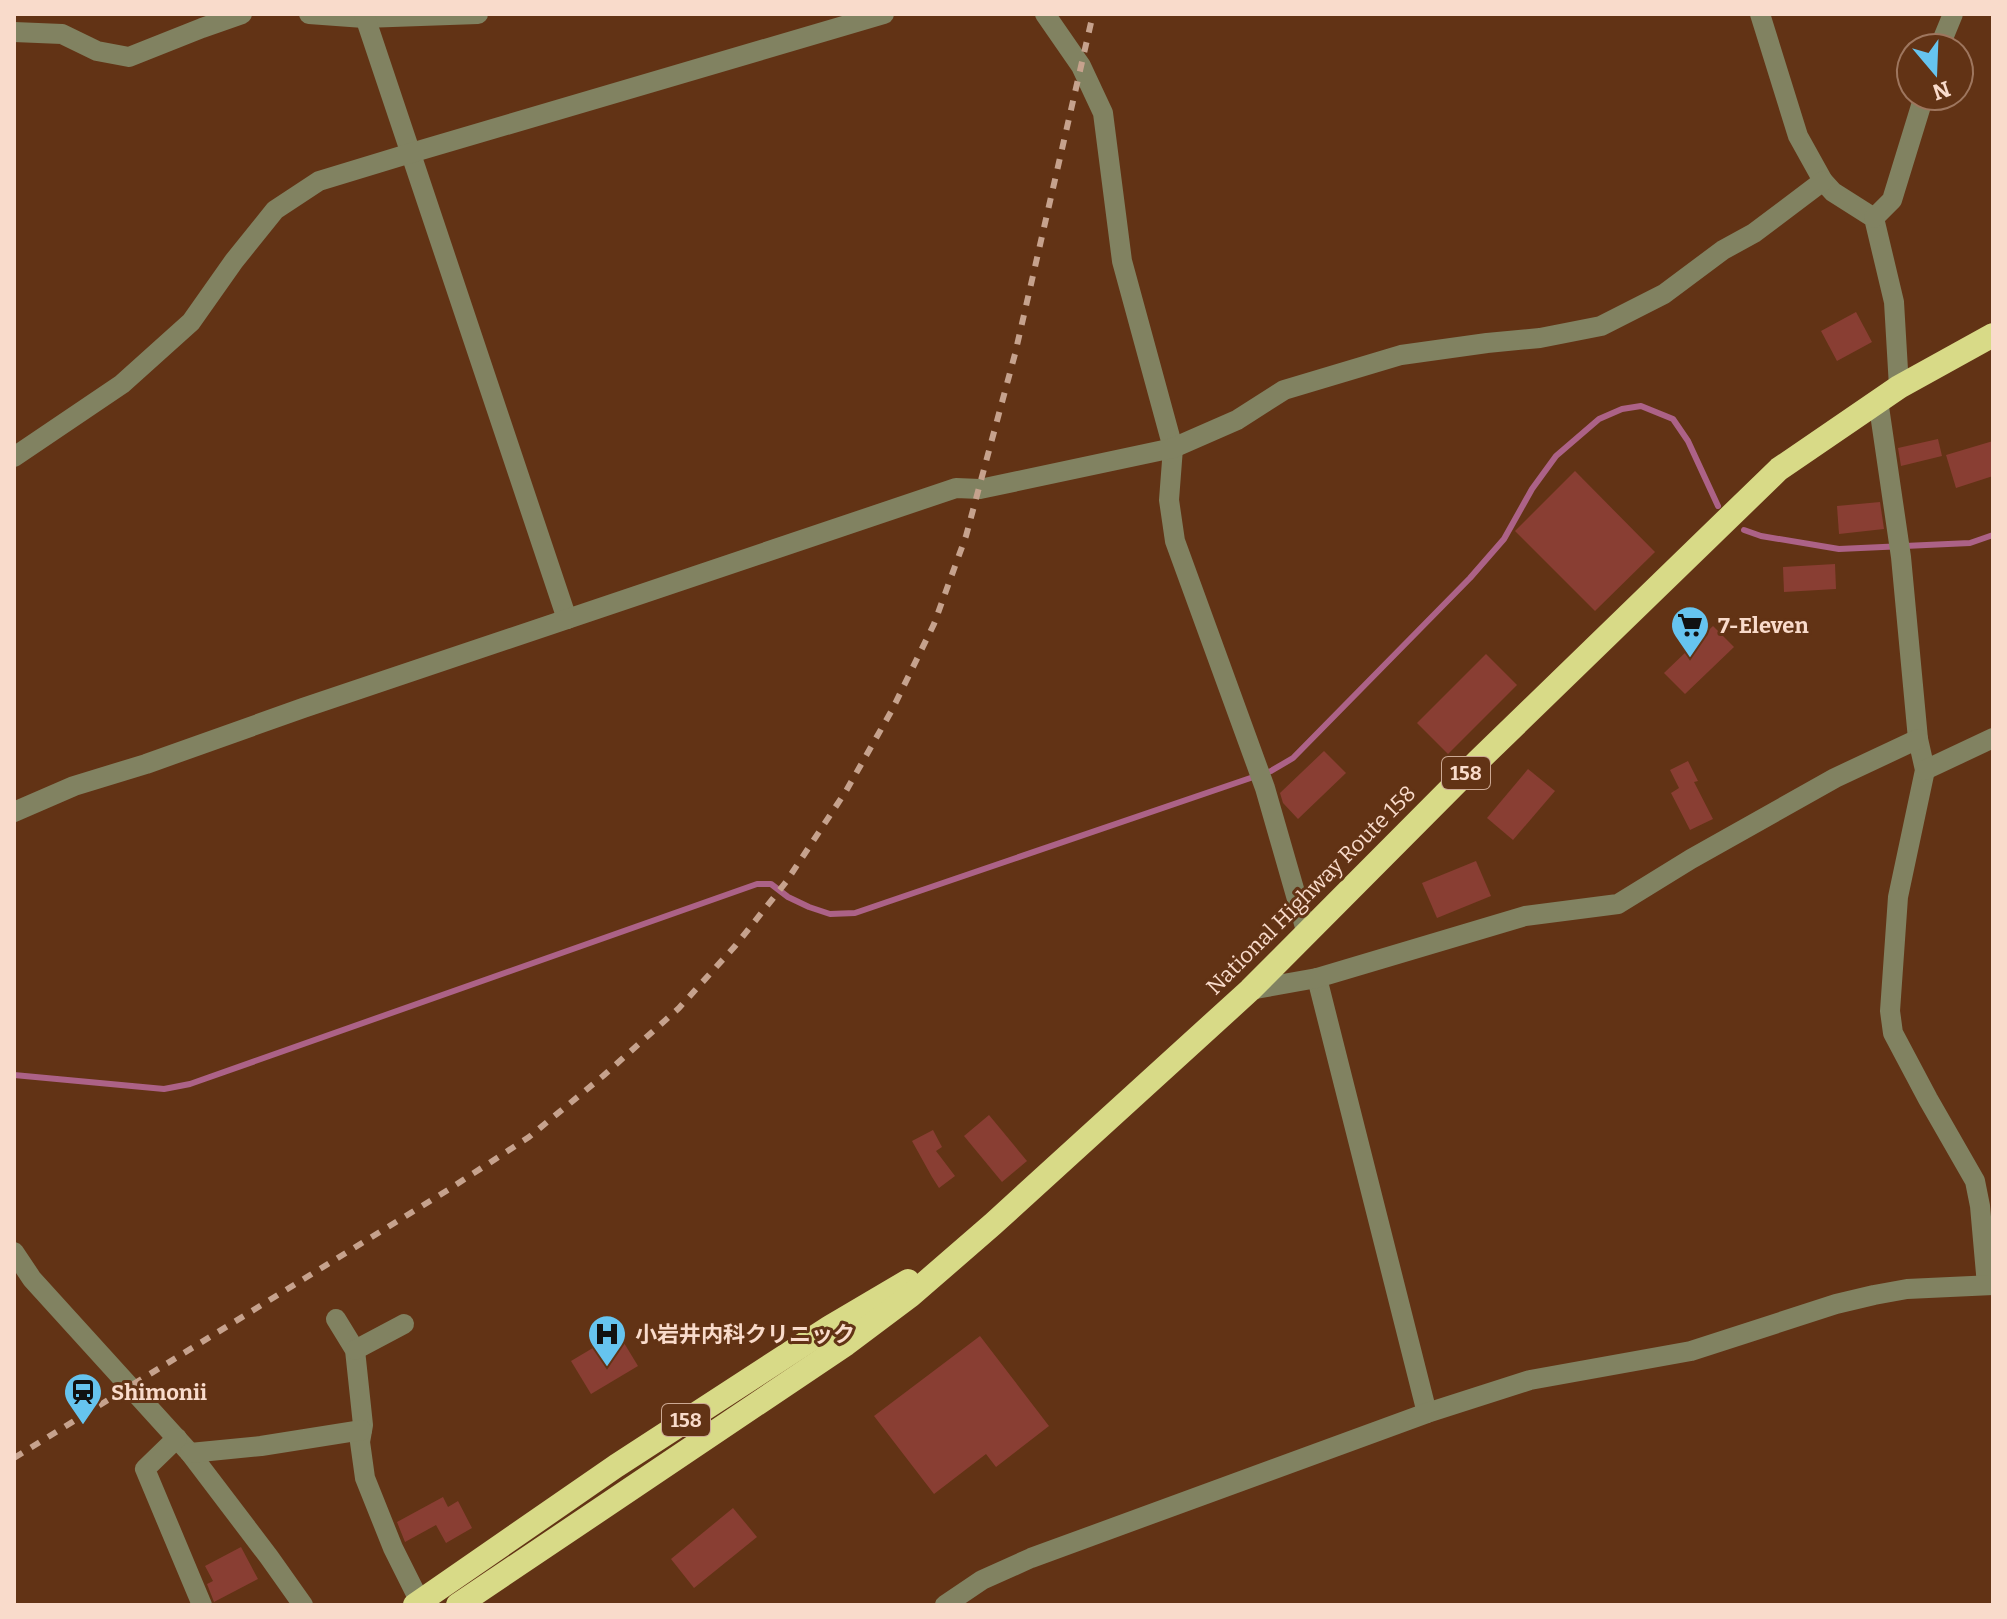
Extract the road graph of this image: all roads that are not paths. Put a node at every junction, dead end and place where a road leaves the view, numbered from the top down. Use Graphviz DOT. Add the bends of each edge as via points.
graph roads {
  1 [pos="242,14"];
  2 [pos="309,14"];
  3 [pos="478,14"];
  4 [pos="884,14"];
  5 [pos="1045,14"];
  6 [pos="1760,14"];
  7 [pos="364,16"];
  8 [pos="199,21"];
  9 [pos="14,32"];
  10 [pos="1919,112"];
  11 [pos="411,153"];
  12 [pos="1823,181"];
  13 [pos="1874,218"];
  14 [pos="1993,335"];
  15 [pos="1899,387"];
  16 [pos="1878,400"];
  17 [pos="1173,448"];
  18 [pos="14,457"];
  19 [pos="567,619"];
  20 [pos="1993,738"];
  21 [pos="1918,739"];
  22 [pos="1925,770"];
  23 [pos="14,812"];
  24 [pos="1307,934"];
  25 [pos="1317,978"];
  26 [pos="1250,990"];
  27 [pos="965,1247"];
  28 [pos="14,1252"];
  29 [pos="1990,1285"];
  30 [pos="336,1319"];
  31 [pos="404,1324"];
  32 [pos="355,1350"];
  33 [pos="1427,1413"];
  34 [pos="362,1430"];
  35 [pos="183,1445"];
  36 [pos="418,1603"];
  37 [pos="202,1605"];
  38 [pos="303,1605"];
  39 [pos="458,1605"];
  40 [pos="945,1605"];
  1 -- 8 [label="street"];
  2 -- 7 [label="street"];
  3 -- 7 [label="street"];
  4 -- 11 [label="street"];
  5 -- 17 [label="street" via="1081,66 1103,113 1122,261"];
  6 -- 12 [label="street" via="1798,136"];
  7 -- 11 [label="street"];
  8 -- 9 [label="street" via="129,57 97,51 62,34"];
  10 -- 13 [label="street" via="1892,200"];
  11 -- 18 [label="street" via="319,181 275,210 191,322 122,384"];
  11 -- 19 [label="street"];
  12 -- 13 [label="street"];
  12 -- 17 [label="street" via="1664,294 1601,326 1401,355 1284,390 1237,420"];
  13 -- 15 [label="street" via="1894,302"];
  14 -- 15 [label="highway, National Highway Route 158 / 158"];
  15 -- 16 [label="highway, National Highway Route 158 / 158"];
  16 -- 21 [label="street" via="1900,548"];
  16 -- 24 [label="highway, National Highway Route 158 / 158" via="1779,469"];
  17 -- 19 [label="street" via="980,489 956,488"];
  17 -- 24 [label="street" via="1169,500 1175,541 1260,773"];
  19 -- 23 [label="street" via="74,786"];
  20 -- 22 [label="street"];
  21 -- 22 [label="street"];
  21 -- 25 [label="street" via="1835,778 1618,904 1525,916"];
  22 -- 29 [label="street" via="1898,897 1890,1011 1893,1033 1975,1181"];
  24 -- 26 [label="highway, National Highway Route 158 / 158"];
  25 -- 26 [label="street"];
  25 -- 33 [label="street"];
  26 -- 27 [label="highway, National Highway Route 158 / 158"];
  27 -- 36 [label="highway, National Highway Route 158 / 158" via="616,1466"];
  27 -- 39 [label="highway, National Highway Route 158 / 158" via="846,1344"];
  28 -- 35 [label="street" via="32,1279"];
  29 -- 33 [label="street" via="1907,1289 1849,1301 1691,1351 1530,1380"];
  30 -- 32 [label="street"];
  31 -- 32 [label="street"];
  32 -- 34 [label="street"];
  33 -- 40 [label="street" via="1031,1558 982,1580"];
  34 -- 35 [label="street" via="261,1446"];
  34 -- 36 [label="street" via="365,1478"];
  35 -- 37 [label="street" via="145,1469"];
  35 -- 38 [label="street"];
}
